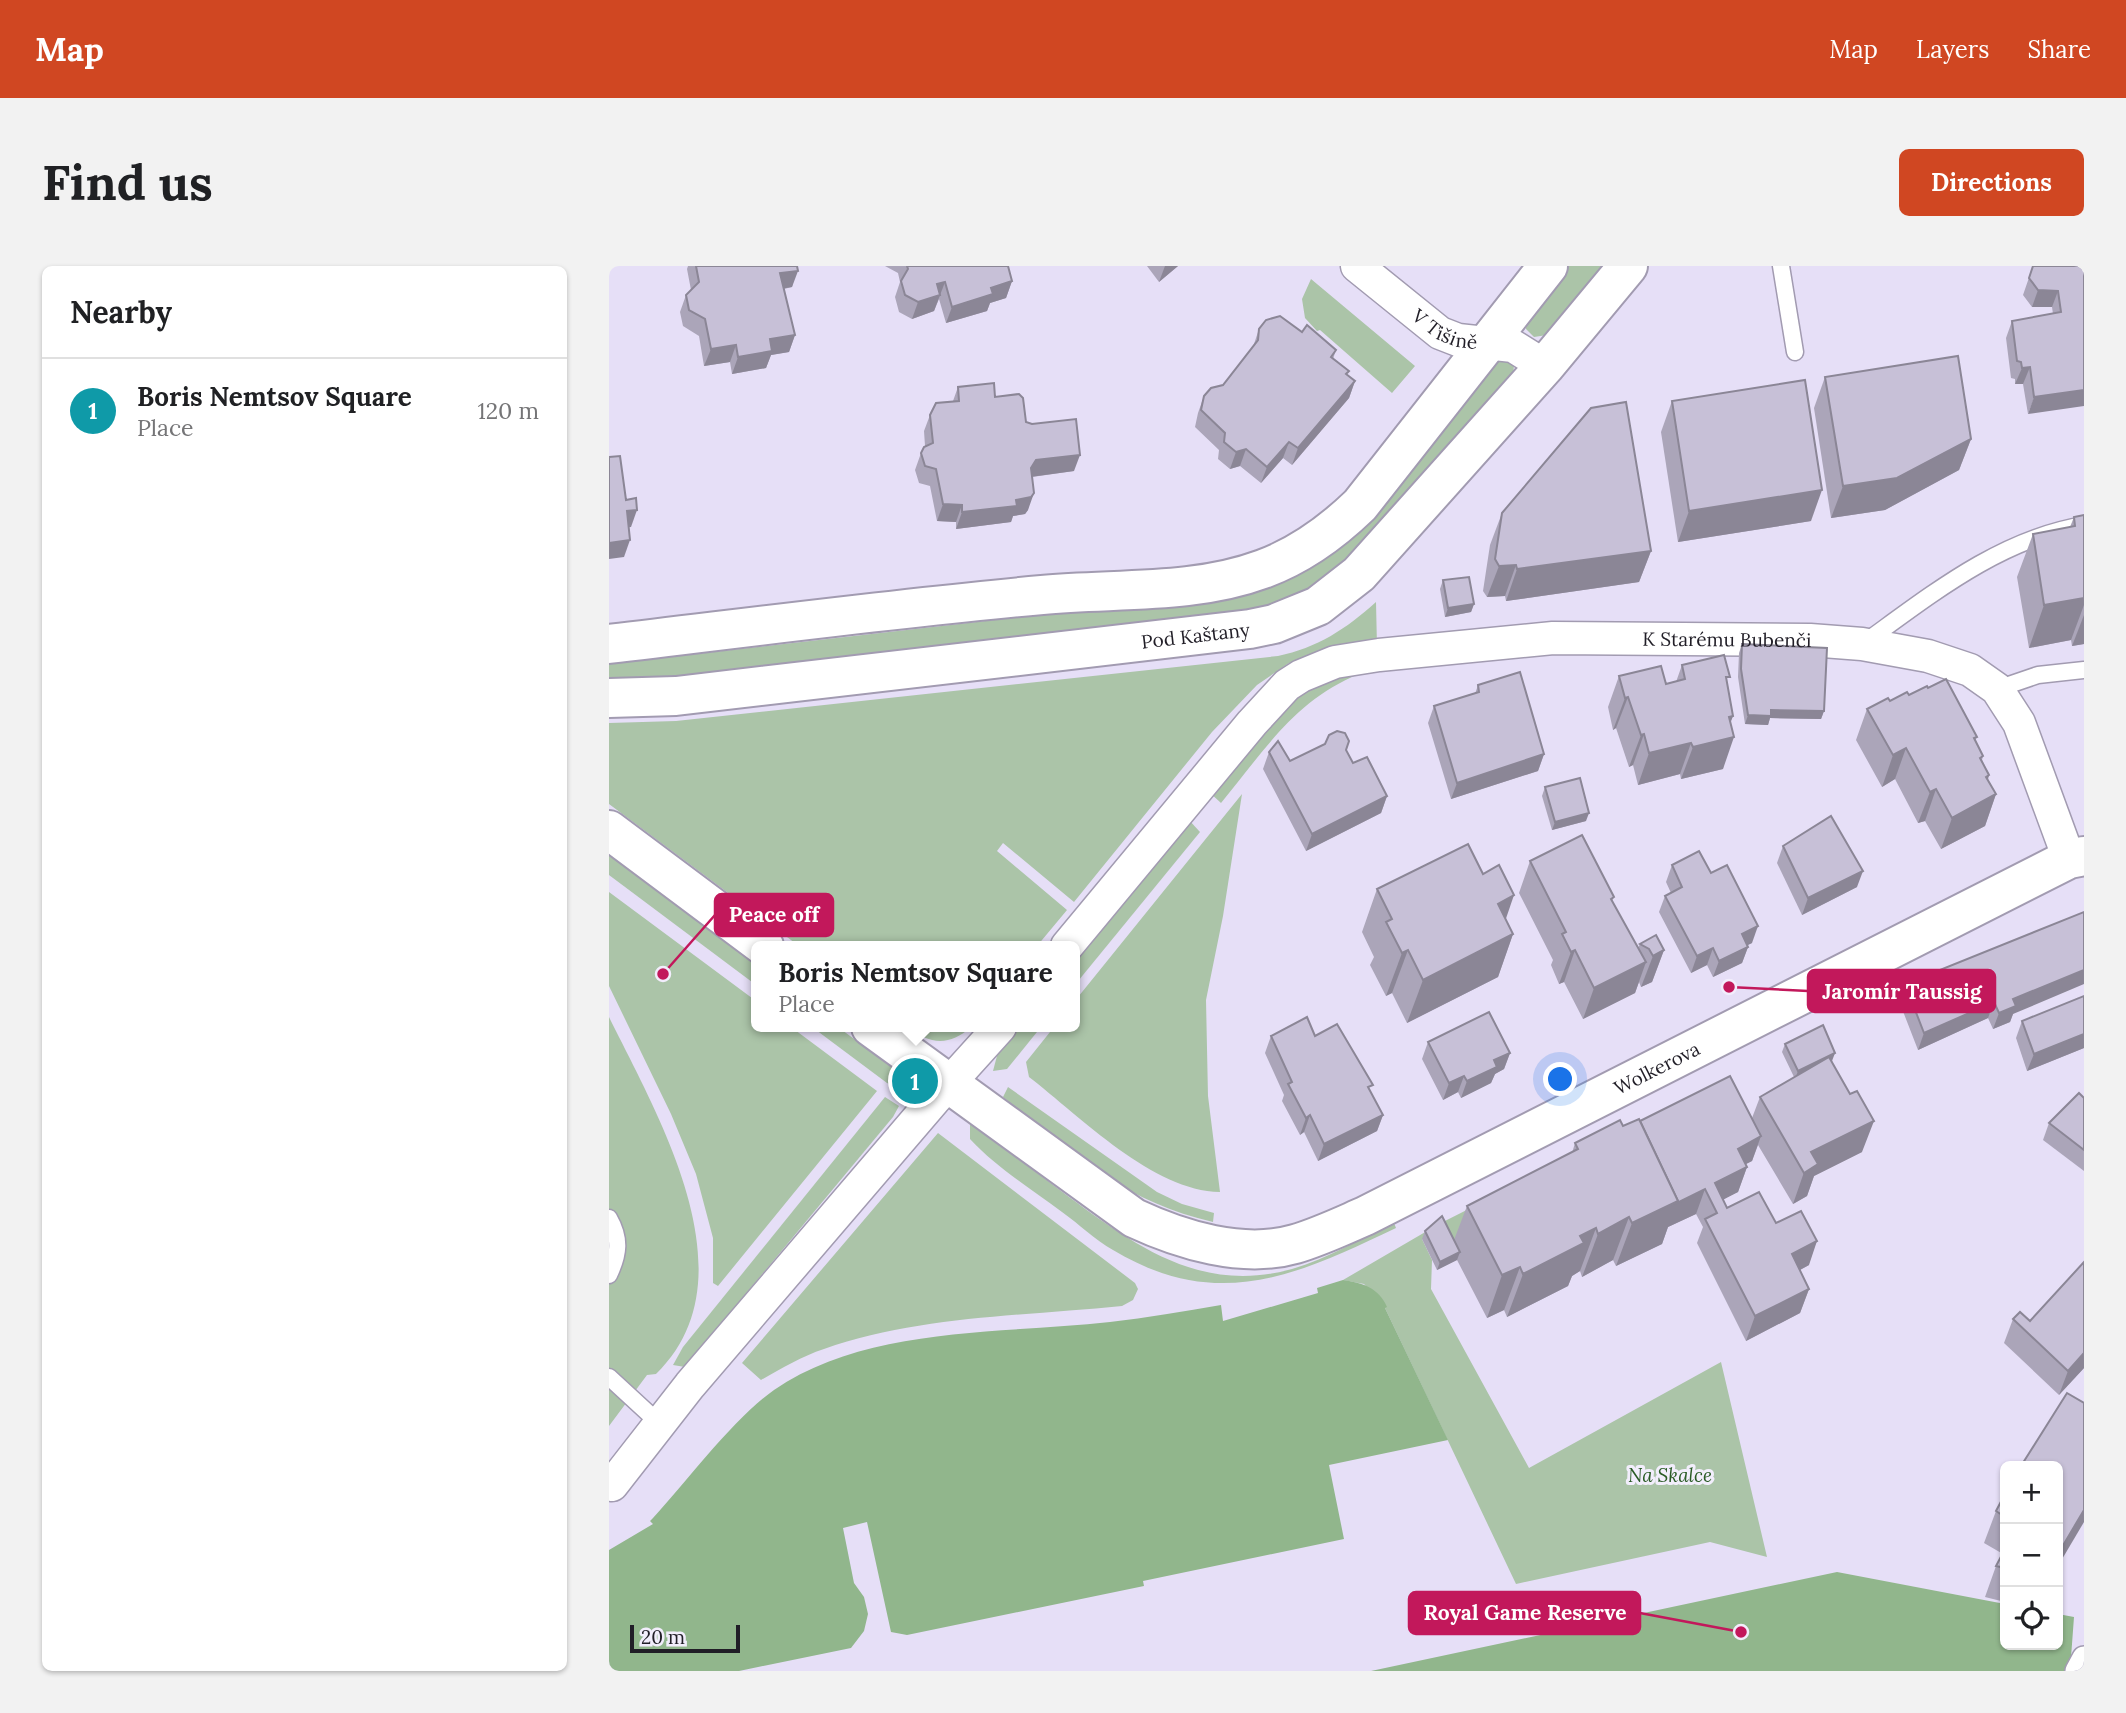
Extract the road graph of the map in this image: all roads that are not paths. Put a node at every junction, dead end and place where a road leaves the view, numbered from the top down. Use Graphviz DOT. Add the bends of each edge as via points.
graph roads {
  1 [pos="1357,266"];
  2 [pos="1548,266"];
  3 [pos="1628,266"];
  4 [pos="1781,266"];
  5 [pos="1485,342"];
  6 [pos="1795,352"];
  7 [pos="1545,366"];
  8 [pos="2084,525"];
  9 [pos="609,644"];
  10 [pos="1862,644"];
  11 [pos="2084,670"];
  12 [pos="1997,689"];
  13 [pos="609,698"];
  14 [pos="609,830"];
  15 [pos="2077,857"];
  16 [pos="757,941"];
  17 [pos="1071,941"];
  18 [pos="878,1032"];
  19 [pos="995,1032"];
  20 [pos="947,1084"];
  21 [pos="609,1218"];
  22 [pos="609,1275"];
  23 [pos="609,1377"];
  24 [pos="660,1424"];
  25 [pos="610,1486"];
  26 [pos="2084,1658"];
  27 [pos="2077,1671"];
  1 -- 5 [label="street, V Tišině" via="1440,333"];
  2 -- 5 [label="main road"];
  3 -- 7 [label="main road, Pod Kaštany"];
  4 -- 6 [label="lane"];
  5 -- 7 [label="street, V Tišině" via="1513,346"];
  5 -- 9 [label="main road" via="1360,505 1335,530 1263,569 1209,583 1044,595"];
  7 -- 13 [label="main road, Pod Kaštany" via="1359,574 1329,599 1296,616 1250,629 689,694"];
  8 -- 10 [label="lane" via="2048,531 1956,576"];
  10 -- 12 [label="street, K Starému Bubenči" via="1952,663"];
  10 -- 17 [label="street, K Starému Bubenči" via="1553,638 1335,662 1301,676 1273,700"];
  11 -- 12 [label="lane" via="2038,675"];
  12 -- 15 [label="street, K Starému Bubenči" via="2019,723"];
  14 -- 16 [label="main road"];
  15 -- 20 [label="main road, Wolkerova" via="1365,1216 1294,1245 1261,1249 1223,1246 1171,1234 1134,1218"];
  18 -- 20 [label="main road, Wolkerova"];
  19 -- 20 [label="street"];
  20 -- 24 [label="street"];
  21 -- 22 [label="lane" via="619,1247"];
  23 -- 24 [label="lane"];
  24 -- 25 [label="street"];
  26 -- 27 [label="street"];
}
